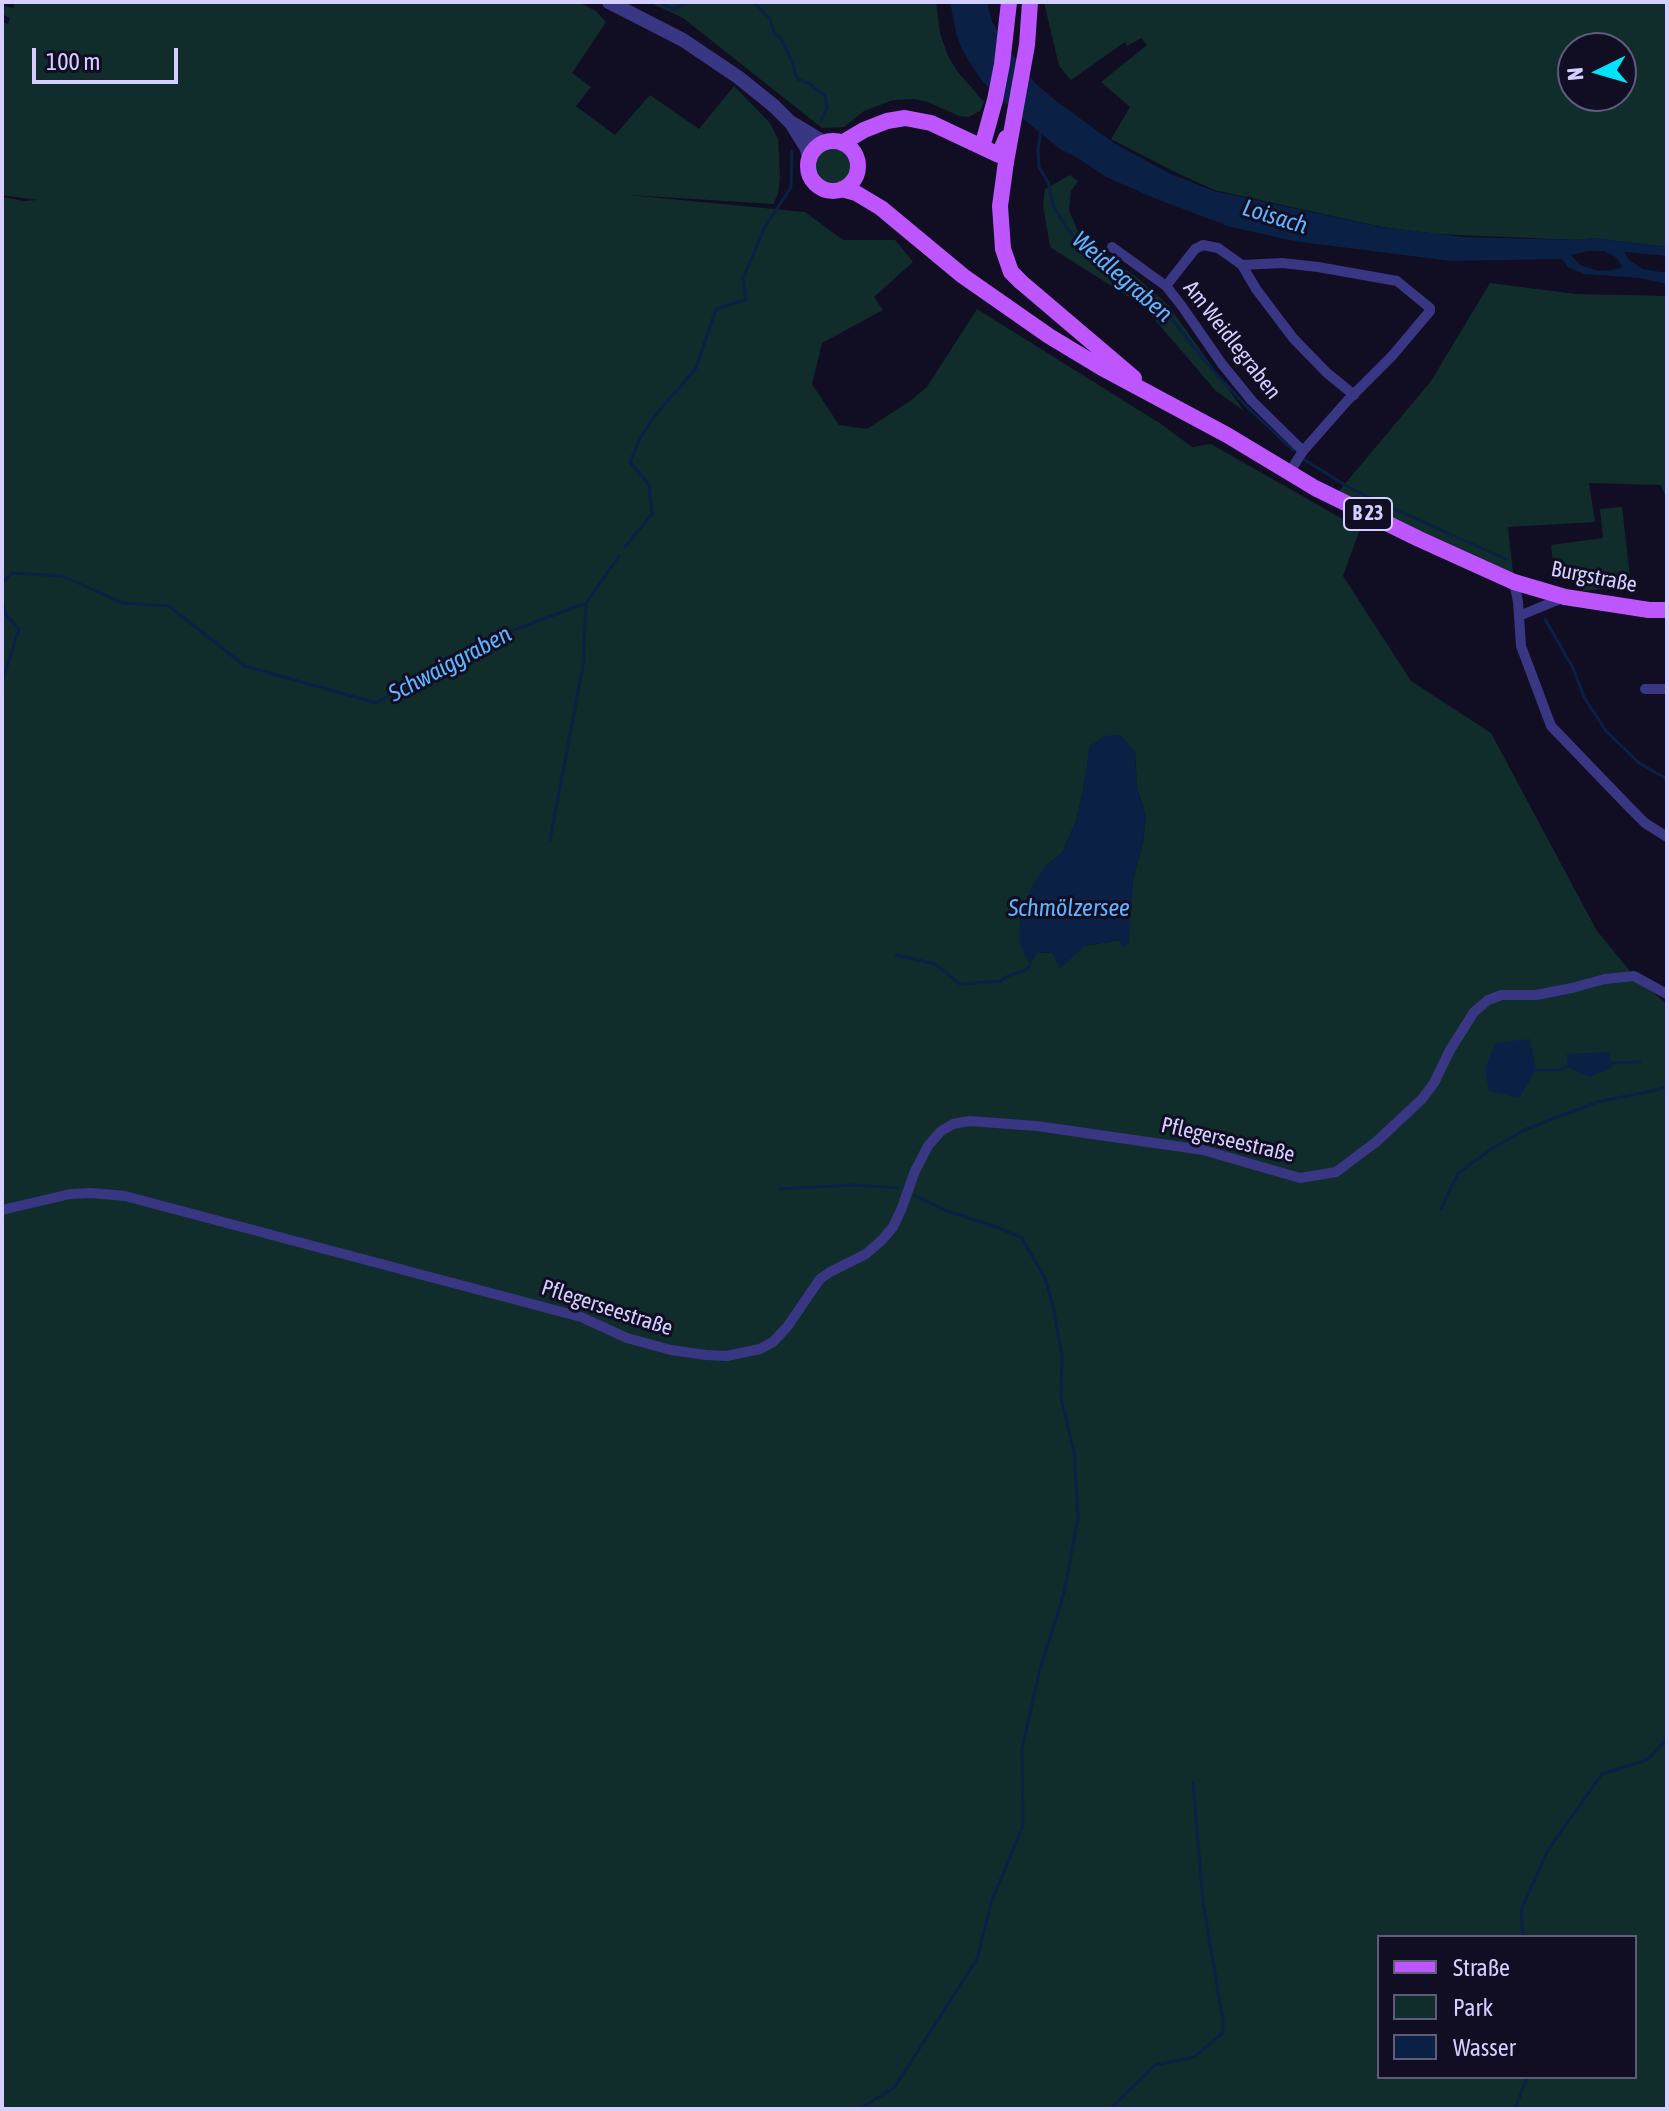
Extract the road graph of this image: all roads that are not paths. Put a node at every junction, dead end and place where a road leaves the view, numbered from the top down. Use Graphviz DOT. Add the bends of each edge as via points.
graph roads {
  1 [pos="609,2"];
  2 [pos="1009,2"];
  3 [pos="1030,2"];
  4 [pos="994,105"];
  5 [pos="1013,118"];
  6 [pos="791,123"];
  7 [pos="878,125"];
  8 [pos="950,132"];
  9 [pos="834,143"];
  10 [pos="982,147"];
  11 [pos="810,159"];
  12 [pos="857,165"];
  13 [pos="842,189"];
  14 [pos="881,208"];
  15 [pos="1112,247"];
  16 [pos="1242,265"];
  17 [pos="1166,286"];
  18 [pos="1354,395"];
  19 [pos="1156,397"];
  20 [pos="1303,451"];
  21 [pos="1289,473"];
  22 [pos="1514,582"];
  23 [pos="1565,597"];
  24 [pos="1667,610"];
  25 [pos="1519,616"];
  26 [pos="1645,689"];
  27 [pos="1667,689"];
  28 [pos="1667,837"];
  29 [pos="1667,994"];
  30 [pos="2,1210"];
  1 -- 6 [label="street" via="712,58"];
  2 -- 4 [label="main road"];
  3 -- 5 [label="main road, B 23"];
  4 -- 8 [label="main road" via="977,128"];
  4 -- 10 [label="main road"];
  5 -- 10 [label="main road, B 23" via="999,155"];
  5 -- 19 [label="main road, B 23" via="1000,206 1003,249 1011,272"];
  6 -- 9 [label="street"];
  6 -- 11 [label="street"];
  7 -- 8 [label="main road" via="917,119"];
  7 -- 9 [label="main road"];
  7 -- 12 [label="main road" via="862,146"];
  8 -- 10 [label="main road"];
  9 -- 11 [label="main road" via="814,151"];
  9 -- 12 [label="main road" via="853,151"];
  11 -- 13 [label="main road" via="810,175 817,184 826,190"];
  12 -- 13 [label="main road" via="854,180"];
  12 -- 14 [label="main road, B 23" via="863,184"];
  13 -- 14 [label="main road, B 23"];
  14 -- 19 [label="main road, B 23" via="1016,314"];
  15 -- 17 [label="street, Am Weidlegraben"];
  16 -- 17 [label="street, Am Weidlegraben" via="1218,248 1203,245"];
  16 -- 18 [label="street, Am Weidlegraben" via="1293,338"];
  16 -- 18 [label="street" via="1282,263 1397,281 1430,308"];
  17 -- 20 [label="street, Am Weidlegraben" via="1242,389"];
  18 -- 20 [label="street"];
  19 -- 21 [label="main road, B 23"];
  20 -- 21 [label="street"];
  21 -- 22 [label="main road, B 23"];
  22 -- 23 [label="main road, Burgstraße / B 23"];
  22 -- 25 [label="street"];
  23 -- 24 [label="main road, Burgstraße / B 23"];
  23 -- 25 [label="street"];
  25 -- 28 [label="street" via="1521,646 1551,726 1645,823"];
  26 -- 27 [label="street"];
  29 -- 30 [label="street, Pflegerseestraße" via="1634,976 1488,1000 1474,1012 1422,1099 1336,1172 1300,1178 1203,1150 1037,1126 953,1124 923,1155 893,1227 882,1240 820,1279 773,1342 727,1356 671,1350 581,1317 125,1196 70,1194"];
}
